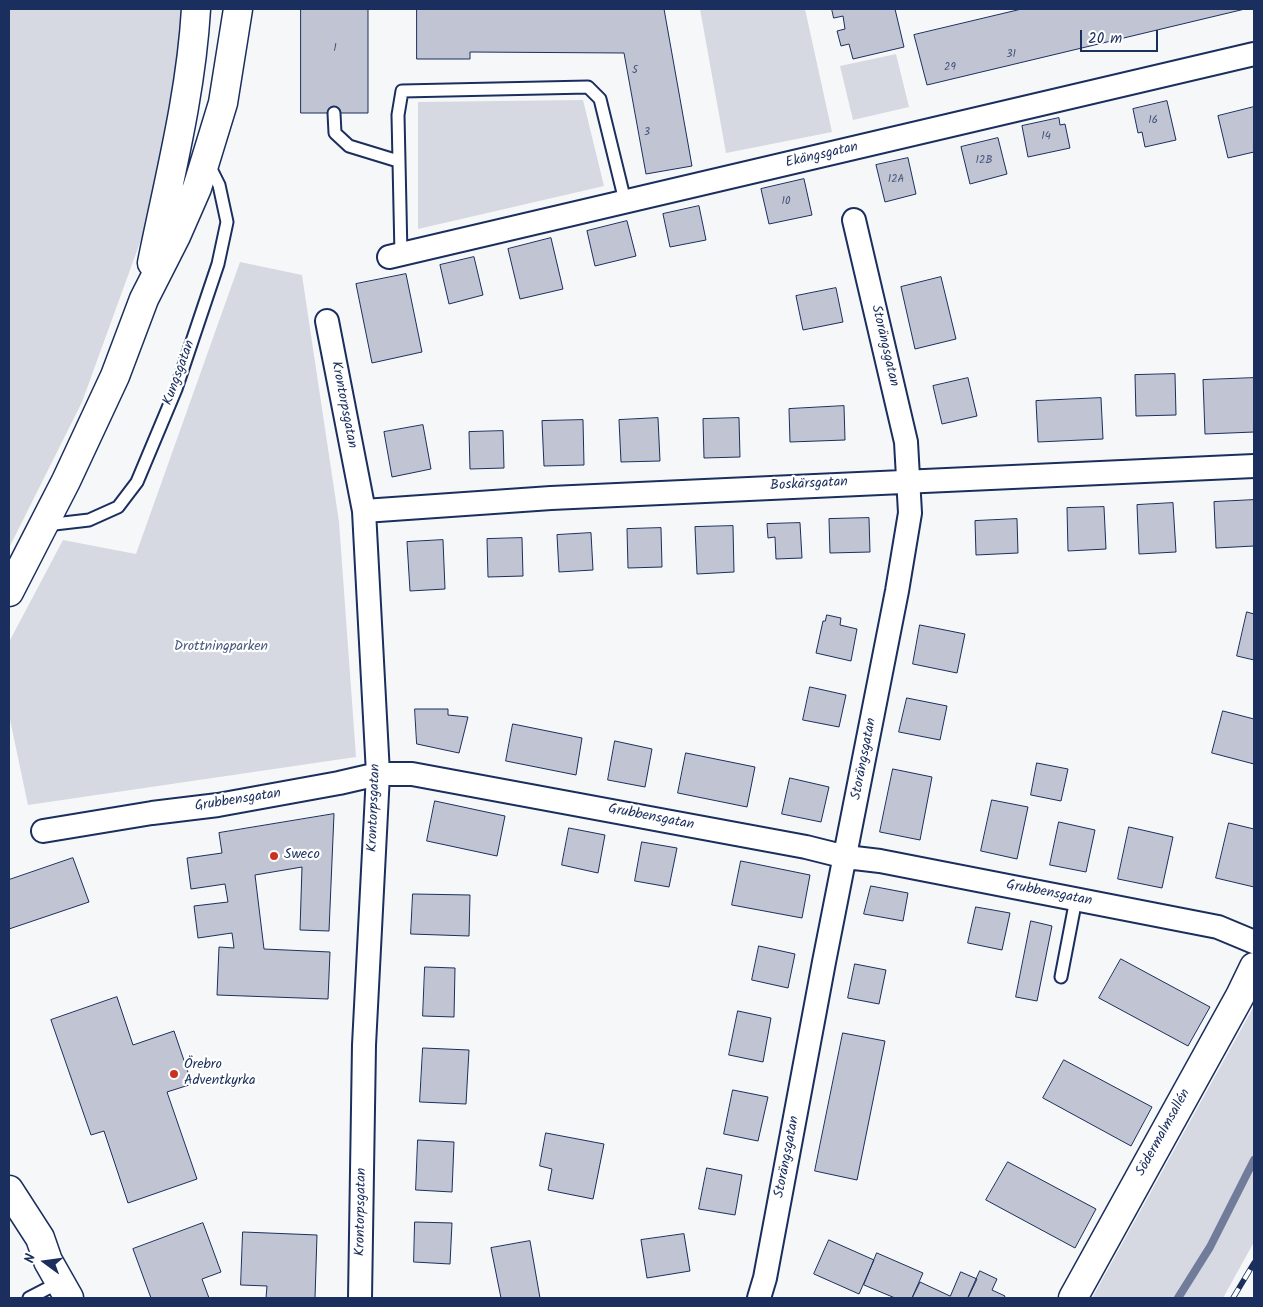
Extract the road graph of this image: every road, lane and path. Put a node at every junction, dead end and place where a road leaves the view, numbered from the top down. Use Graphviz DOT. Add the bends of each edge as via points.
graph roads {
  1 [pos="196,9"];
  2 [pos="238,9"];
  3 [pos="1254,54"];
  4 [pos="334,113"];
  5 [pos="206,159"];
  6 [pos="398,160"];
  7 [pos="625,201"];
  8 [pos="854,220"];
  9 [pos="395,256"];
  10 [pos="144,299"];
  11 [pos="327,321"];
  12 [pos="1254,466"];
  13 [pos="909,482"];
  14 [pos="364,511"];
  15 [pos="44,525"];
  16 [pos="9,592"];
  17 [pos="378,774"];
  18 [pos="43,831"];
  19 [pos="846,857"];
  20 [pos="1076,900"];
  21 [pos="1254,942"];
  22 [pos="1254,967"];
  23 [pos="1061,977"];
  24 [pos="9,1190"];
  25 [pos="9,1219"];
  26 [pos="59,1280"];
  27 [pos="29,1298"];
  28 [pos="360,1298"];
  29 [pos="760,1298"];
  30 [pos="1073,1298"];
  1 -- 10 [label="main road" via="194,46 181,126"];
  2 -- 5 [label="main road" via="223,103"];
  3 -- 7 [label="street, Ekängsgatan"];
  4 -- 6 [label="lane" via="335,133 349,146"];
  5 -- 10 [label="main road" via="176,236"];
  5 -- 15 [label="lane, Kungsgatan" via="219,185 226,222 218,264 176,389 137,482 118,508 89,520"];
  6 -- 7 [label="lane" via="398,115 402,91 588,87 600,99"];
  6 -- 9 [label="lane"];
  7 -- 9 [label="street, Ekängsgatan"];
  8 -- 13 [label="street, Storängsgatan" via="906,442"];
  10 -- 15 [label="main road" via="115,376"];
  11 -- 14 [label="street, Krontorpsgatan"];
  12 -- 13 [label="street, Boskärsgatan"];
  13 -- 14 [label="street, Boskärsgatan" via="551,498"];
  13 -- 19 [label="street, Storängsgatan" via="909,522"];
  14 -- 17 [label="street, Krontorpsgatan"];
  15 -- 16 [label="main road"];
  17 -- 18 [label="street, Grubbensgatan" via="218,805"];
  17 -- 19 [label="street, Grubbensgatan" via="412,774"];
  17 -- 28 [label="street, Krontorpsgatan" via="364,1045"];
  19 -- 20 [label="street, Grubbensgatan"];
  19 -- 29 [label="street, Storängsgatan"];
  20 -- 21 [label="street, Grubbensgatan" via="1218,927"];
  20 -- 23 [label="lane"];
  22 -- 30 [label="main road, Södermalmsallén"];
  24 -- 26 [label="main road" via="40,1238"];
  25 -- 26 [label="main road"];
  26 -- 27 [label="lane"];
}
